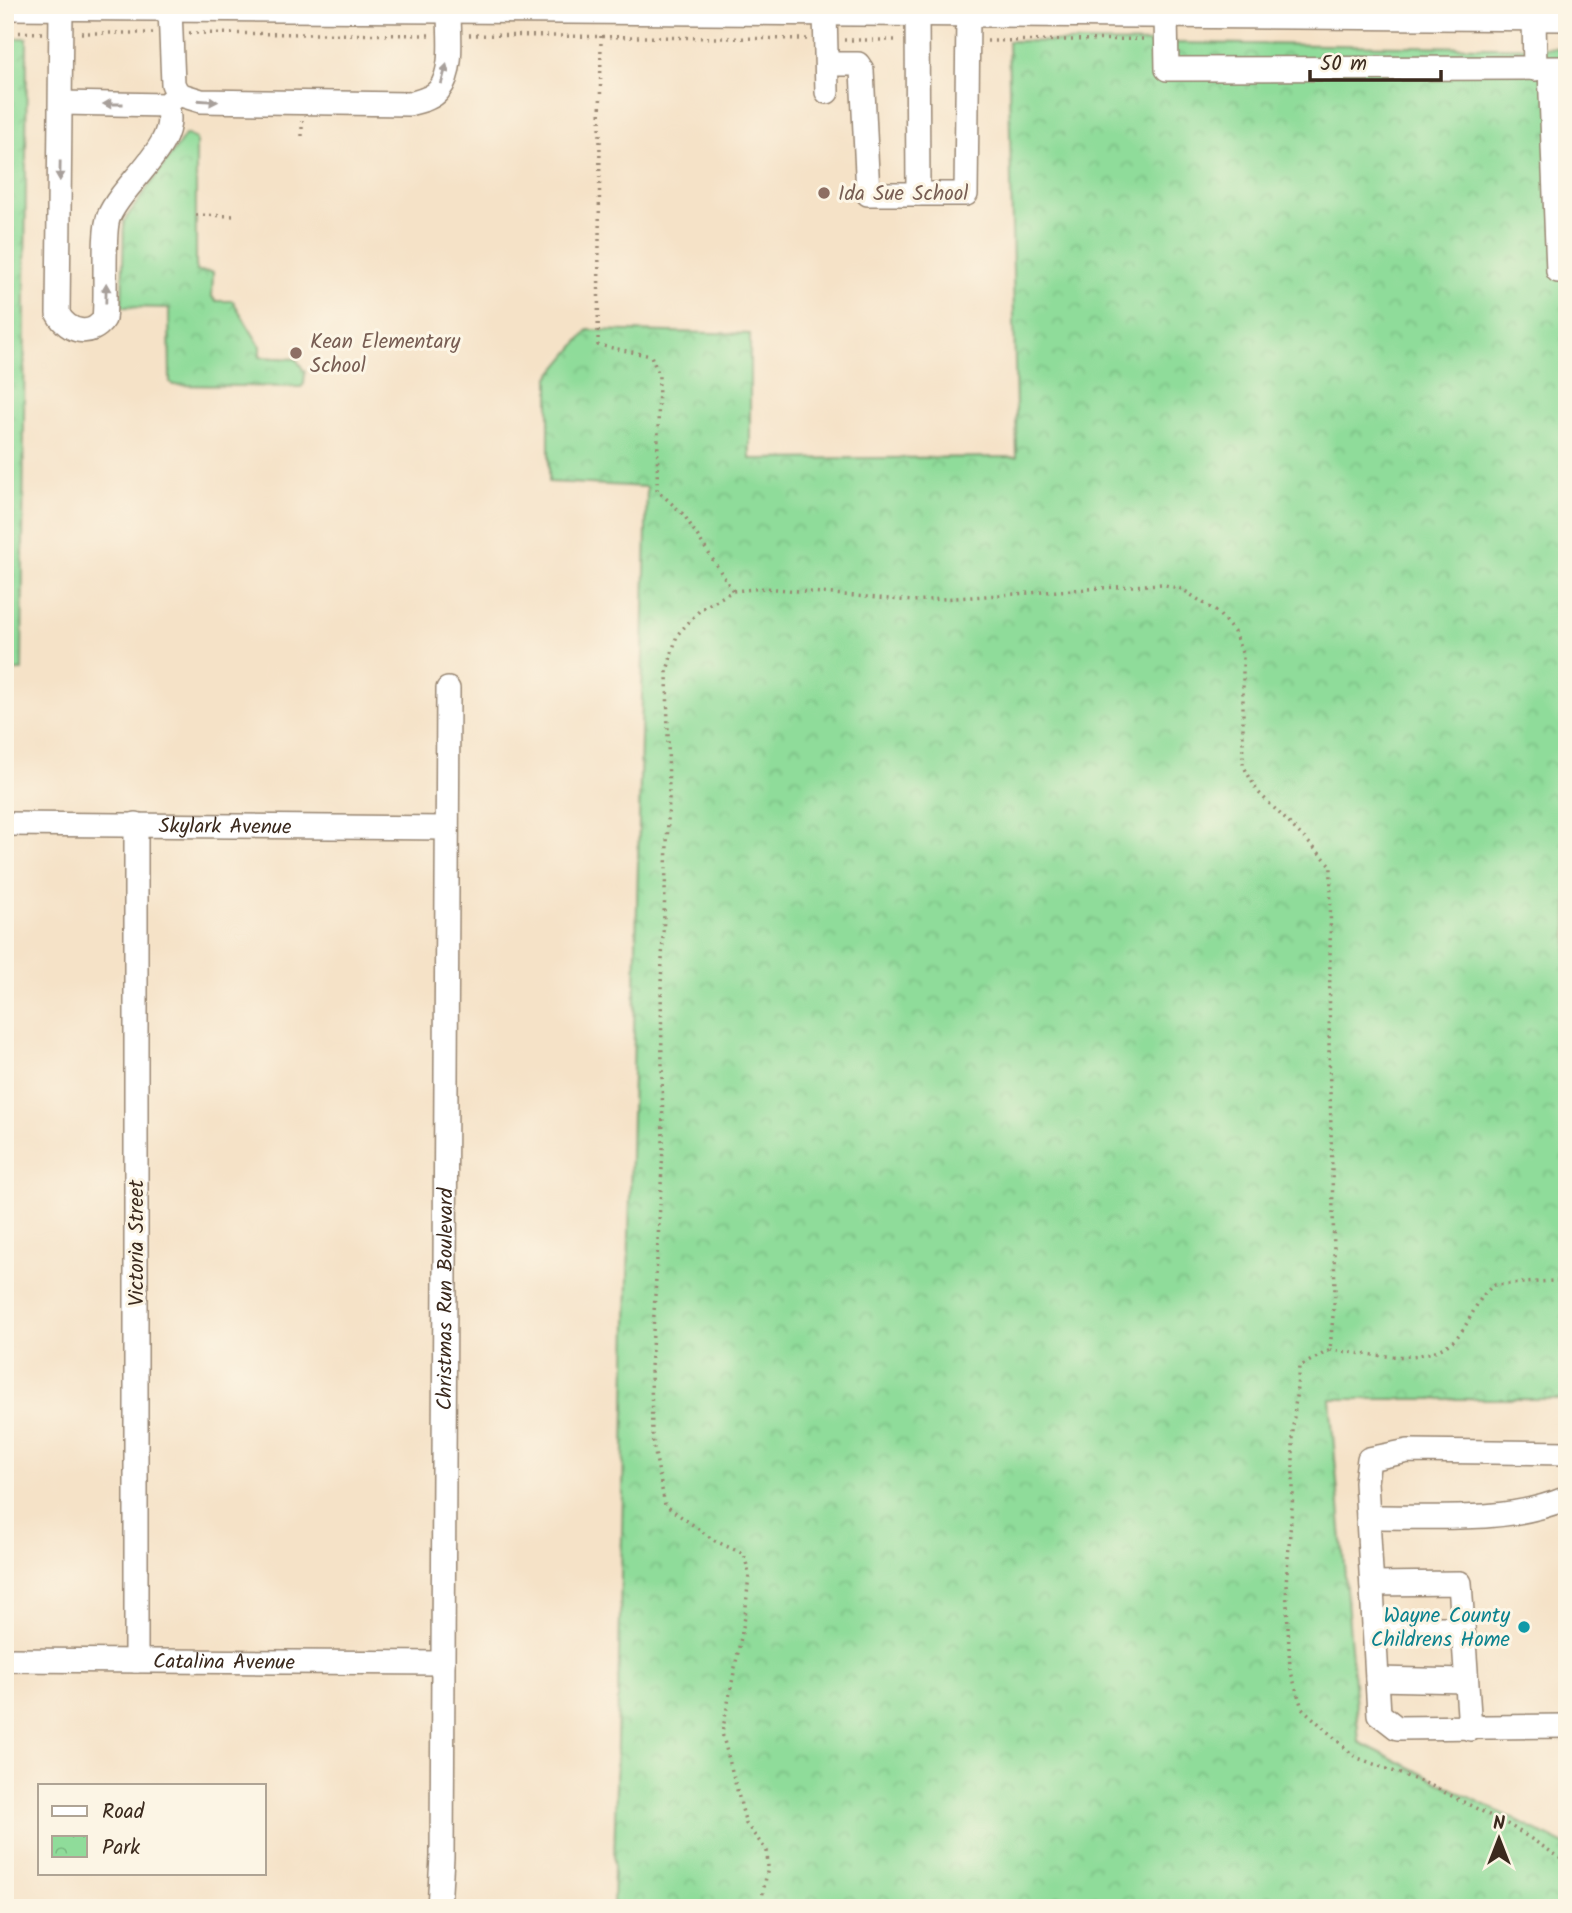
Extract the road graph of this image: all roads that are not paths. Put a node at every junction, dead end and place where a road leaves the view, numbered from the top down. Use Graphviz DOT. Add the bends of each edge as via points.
graph roads {
  1 [pos="5,8"];
  2 [pos="61,9"];
  3 [pos="170,9"];
  4 [pos="758,9"];
  5 [pos="825,13"];
  6 [pos="917,14"];
  7 [pos="968,15"];
  8 [pos="455,16"];
  9 [pos="1534,18"];
  10 [pos="1567,19"];
  11 [pos="1167,27"];
  12 [pos="827,64"];
  13 [pos="1551,68"];
  14 [pos="827,92"];
  15 [pos="172,99"];
  16 [pos="61,103"];
  17 [pos="918,194"];
  18 [pos="1567,271"];
  19 [pos="448,689"];
  20 [pos="5,824"];
  21 [pos="136,824"];
  22 [pos="447,828"];
  23 [pos="1567,1453"];
  24 [pos="1567,1498"];
  25 [pos="1368,1517"];
  26 [pos="1372,1584"];
  27 [pos="1374,1628"];
  28 [pos="1463,1628"];
  29 [pos="5,1660"];
  30 [pos="136,1661"];
  31 [pos="443,1663"];
  32 [pos="1377,1679"];
  33 [pos="1466,1681"];
  34 [pos="1567,1726"];
  35 [pos="1470,1729"];
  36 [pos="439,1908"];
  1 -- 2 [label="street"];
  2 -- 3 [label="street"];
  2 -- 16 [label="street"];
  3 -- 8 [label="street"];
  3 -- 15 [label="street"];
  4 -- 5 [label="street"];
  4 -- 8 [label="street"];
  5 -- 6 [label="street"];
  5 -- 12 [label="street"];
  6 -- 7 [label="street"];
  6 -- 17 [label="street"];
  7 -- 11 [label="street"];
  7 -- 17 [label="street" via="966,194"];
  15 -- 8 [label="street, one-way" via="408,104 427,99 439,91 445,77"];
  9 -- 10 [label="street"];
  9 -- 11 [label="street"];
  9 -- 13 [label="street"];
  11 -- 13 [label="street" via="1167,69"];
  12 -- 14 [label="street"];
  12 -- 17 [label="street" via="858,64 862,70 868,194"];
  13 -- 18 [label="street" via="1558,271"];
  15 -- 16 [label="street, one-way"];
  16 -- 15 [label="street, one-way" via="58,314 63,323 87,332 104,319 108,217 166,136"];
  19 -- 22 [label="street, Christmas Run Boulevard"];
  20 -- 21 [label="street, Skylark Avenue"];
  21 -- 22 [label="street, Skylark Avenue"];
  21 -- 30 [label="street, Victoria Street"];
  22 -- 31 [label="street, Christmas Run Boulevard"];
  23 -- 25 [label="street" via="1408,1451 1369,1459"];
  24 -- 25 [label="street" via="1542,1508 1493,1516"];
  25 -- 26 [label="street"];
  26 -- 27 [label="street"];
  26 -- 28 [label="street" via="1460,1583"];
  27 -- 28 [label="street"];
  27 -- 32 [label="street"];
  28 -- 33 [label="street"];
  29 -- 30 [label="street, Catalina Avenue"];
  30 -- 31 [label="street, Catalina Avenue"];
  31 -- 36 [label="street, Christmas Run Boulevard"];
  32 -- 33 [label="street"];
  32 -- 35 [label="street" via="1379,1714 1397,1728"];
  33 -- 35 [label="street"];
  34 -- 35 [label="street"];
}
